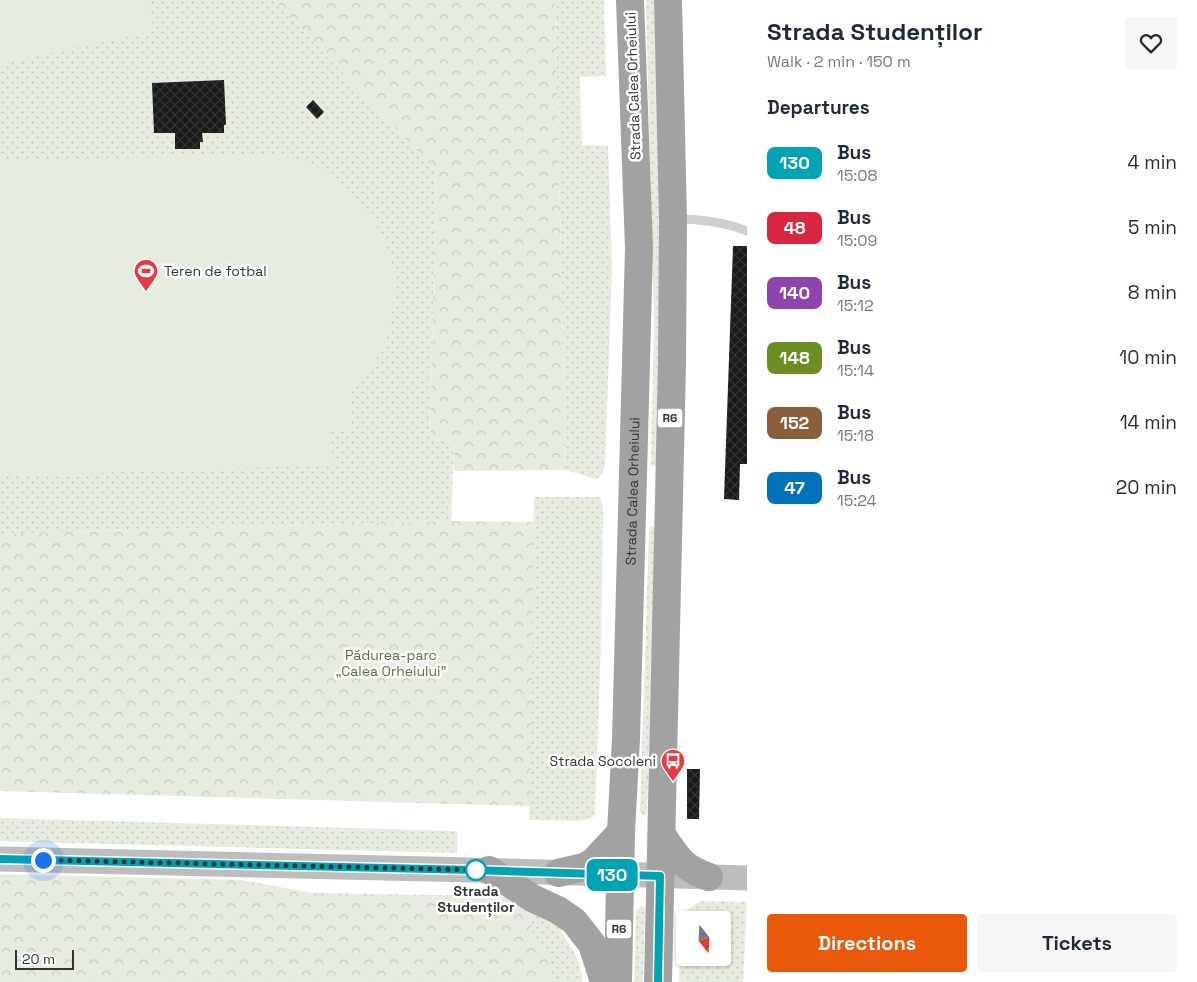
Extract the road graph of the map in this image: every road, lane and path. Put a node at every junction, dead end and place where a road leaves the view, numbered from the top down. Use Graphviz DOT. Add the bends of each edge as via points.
graph roads {
  1 [pos="630,0"];
  2 [pos="668,0"];
  3 [pos="673,218"];
  4 [pos="747,231"];
  5 [pos="620,832"];
  6 [pos="662,835"];
  7 [pos="0,858"];
  8 [pos="489,870"];
  9 [pos="558,873"];
  10 [pos="620,875"];
  11 [pos="660,876"];
  12 [pos="709,877"];
  13 [pos="747,878"];
  14 [pos="604,982"];
  15 [pos="618,982"];
  16 [pos="658,982"];
  1 -- 5 [label="highway, Strada Calea Orheiului / R6" via="639,248 626,739"];
  2 -- 3 [label="highway, R6"];
  3 -- 4 [label="lane" via="709,220"];
  3 -- 6 [label="highway, R6"];
  5 -- 9 [label="highway" via="593,862"];
  5 -- 10 [label="highway, Strada Calea Orheiului / R6"];
  6 -- 11 [label="highway, R6"];
  6 -- 12 [label="highway" via="686,867"];
  7 -- 8 [label="main road"];
  8 -- 9 [label="main road"];
  8 -- 14 [label="highway" via="574,921 592,944"];
  9 -- 10 [label="main road"];
  10 -- 11 [label="main road"];
  10 -- 15 [label="highway, Strada Calea Orheiului / R6"];
  11 -- 12 [label="main road"];
  11 -- 16 [label="highway, R6"];
  12 -- 13 [label="main road"];
}
